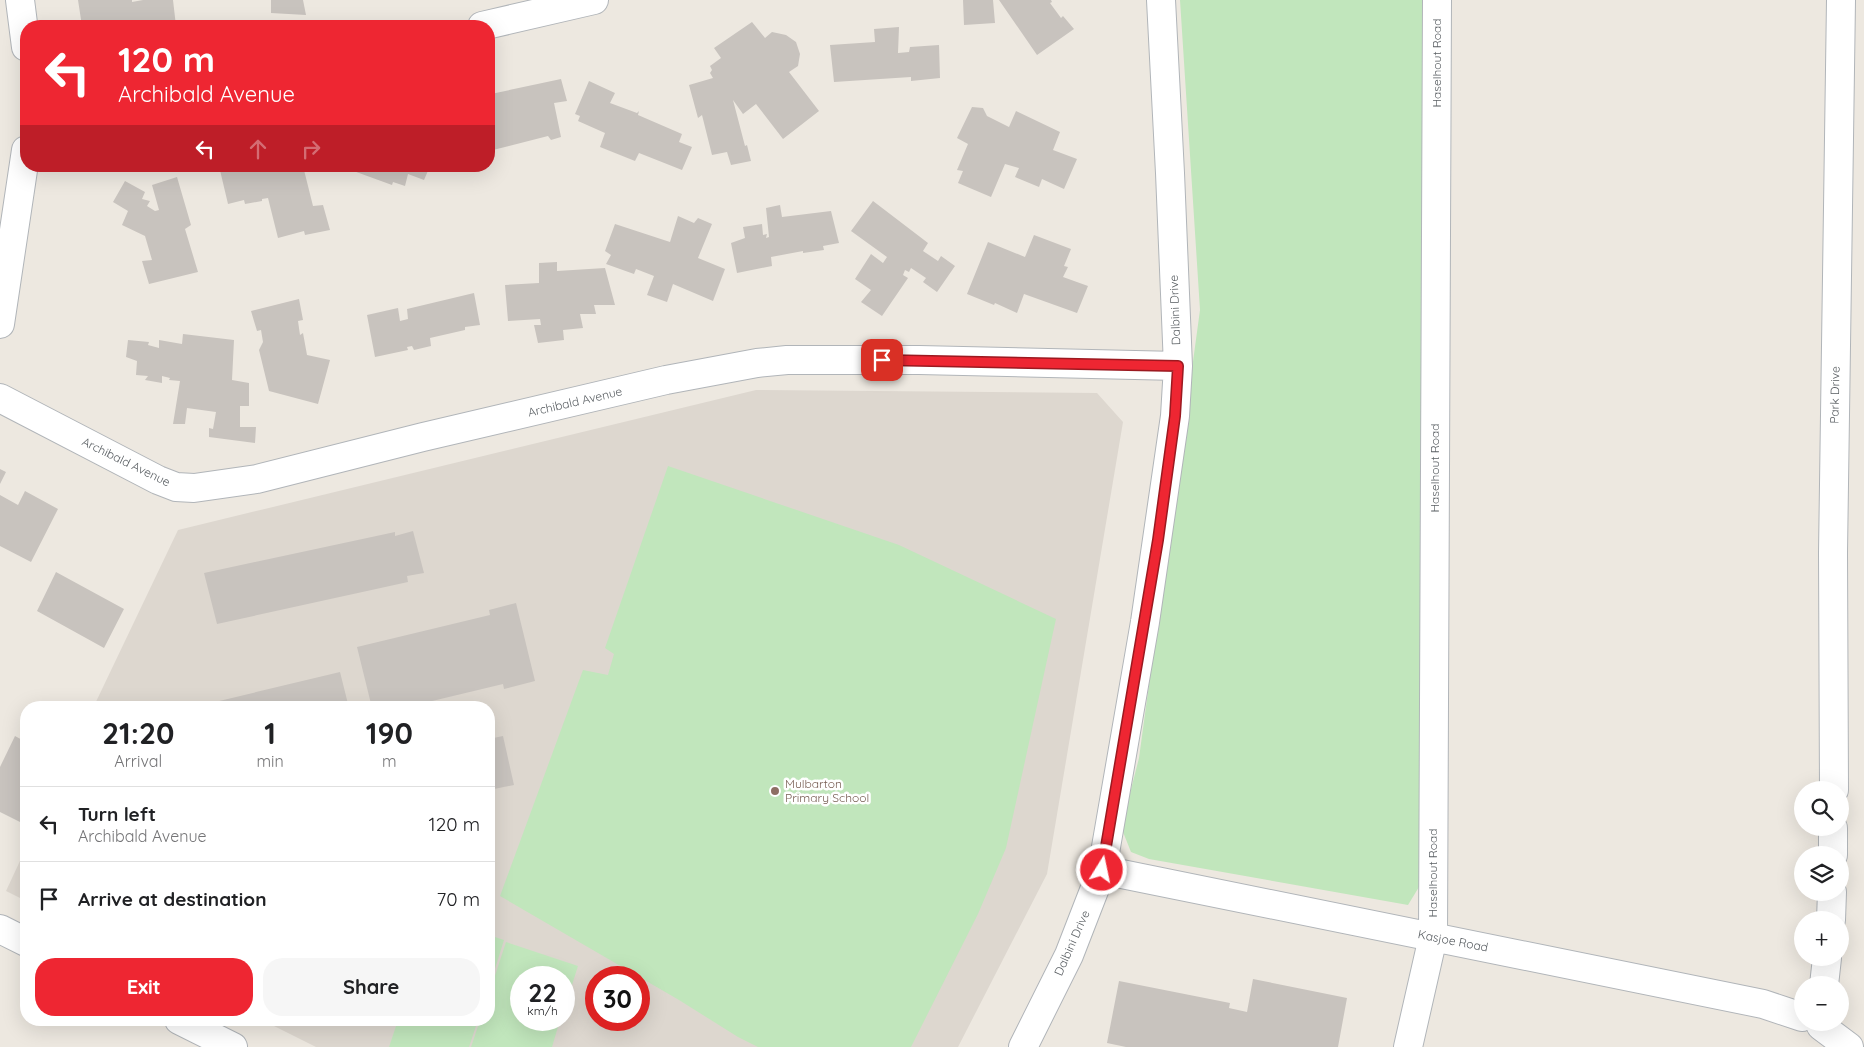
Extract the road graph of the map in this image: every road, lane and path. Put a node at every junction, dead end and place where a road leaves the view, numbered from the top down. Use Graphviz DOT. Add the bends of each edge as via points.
graph roads {
  1 [pos="20,0"];
  2 [pos="594,0"];
  3 [pos="1161,0"];
  4 [pos="1437,0"];
  5 [pos="1841,0"];
  6 [pos="23,20"];
  7 [pos="495,23"];
  8 [pos="23,172"];
  9 [pos="0,324"];
  10 [pos="1178,366"];
  11 [pos="0,398"];
  12 [pos="1834,781"];
  13 [pos="1102,870"];
  14 [pos="0,929"];
  15 [pos="1433,937"];
  16 [pos="20,939"];
  17 [pos="1794,1015"];
  18 [pos="191,1026"];
  19 [pos="1827,1031"];
  20 [pos="232,1047"];
  21 [pos="1023,1047"];
  22 [pos="1408,1047"];
  23 [pos="1849,1047"];
  1 -- 6 [label="street"];
  2 -- 7 [label="street"];
  3 -- 10 [label="street, Dalbini Drive"];
  4 -- 15 [label="street, Haselhout Road"];
  5 -- 12 [label="street, Park Drive" via="1833,553"];
  8 -- 9 [label="street"];
  10 -- 11 [label="street, Archibald Avenue" via="918,360 756,363 666,380 257,479 194,488 176,487 158,480"];
  10 -- 13 [label="street, Dalbini Drive" via="1175,416 1158,540"];
  13 -- 15 [label="street, Kasjoe Road"];
  13 -- 21 [label="street, Dalbini Drive" via="1069,955"];
  14 -- 16 [label="street"];
  15 -- 17 [label="street, Kasjoe Road" via="1763,1004"];
  15 -- 22 [label="street, Haselhout Road"];
  18 -- 20 [label="street"];
  19 -- 23 [label="street"];
}
